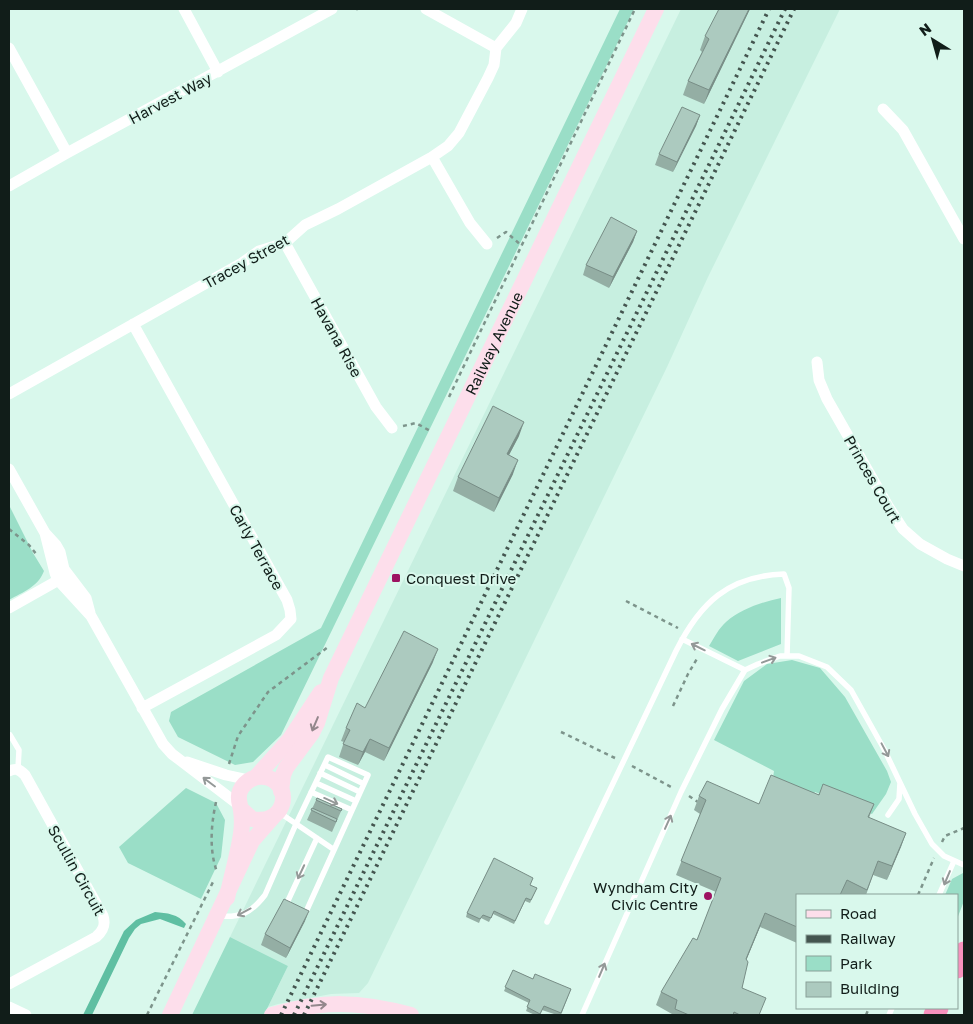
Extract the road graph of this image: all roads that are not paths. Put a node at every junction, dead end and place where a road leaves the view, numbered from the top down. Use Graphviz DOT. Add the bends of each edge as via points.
graph roads {
  1 [pos="184,9"];
  2 [pos="332,9"];
  3 [pos="426,9"];
  4 [pos="522,9"];
  5 [pos="656,9"];
  6 [pos="9,48"];
  7 [pos="496,48"];
  8 [pos="218,72"];
  9 [pos="883,109"];
  10 [pos="67,153"];
  11 [pos="432,157"];
  12 [pos="9,186"];
  13 [pos="964,239"];
  14 [pos="284,243"];
  15 [pos="487,244"];
  16 [pos="133,324"];
  17 [pos="817,362"];
  18 [pos="9,394"];
  19 [pos="392,428"];
  20 [pos="9,469"];
  21 [pos="964,566"];
  22 [pos="63,578"];
  23 [pos="9,608"];
  24 [pos="682,639"];
  25 [pos="787,656"];
  26 [pos="745,670"];
  27 [pos="331,678"];
  28 [pos="142,708"];
  29 [pos="10,735"];
  30 [pos="178,759"];
  31 [pos="325,765"];
  32 [pos="14,770"];
  33 [pos="320,773"];
  34 [pos="253,779"];
  35 [pos="900,780"];
  36 [pos="316,783"];
  37 [pos="364,784"];
  38 [pos="281,791"];
  39 [pos="311,792"];
  40 [pos="360,792"];
  41 [pos="307,801"];
  42 [pos="356,801"];
  43 [pos="315,804"];
  44 [pos="240,807"];
  45 [pos="302,810"];
  46 [pos="352,810"];
  47 [pos="276,814"];
  48 [pos="311,814"];
  49 [pos="888,815"];
  50 [pos="340,816"];
  51 [pos="348,819"];
  52 [pos="296,824"];
  53 [pos="335,825"];
  54 [pos="343,829"];
  55 [pos="317,838"];
  56 [pos="334,850"];
  57 [pos="954,861"];
  58 [pos="964,865"];
  59 [pos="939,894"];
  60 [pos="226,898"];
  61 [pos="286,905"];
  62 [pos="305,914"];
  63 [pos="218,916"];
  64 [pos="547,922"];
  65 [pos="964,952"];
  66 [pos="958,966"];
  67 [pos="9,984"];
  68 [pos="9,1007"];
  69 [pos="26,1015"];
  70 [pos="170,1015"];
  71 [pos="272,1015"];
  72 [pos="411,1015"];
  73 [pos="582,1015"];
  1 -- 8 [label="street"];
  2 -- 8 [label="street, Harvest Way"];
  3 -- 7 [label="street"];
  4 -- 7 [label="street, Tracey Street" via="516,23"];
  5 -- 27 [label="street, Railway Avenue"];
  6 -- 10 [label="street"];
  7 -- 11 [label="street, Tracey Street" via="494,65 460,133"];
  8 -- 10 [label="street, Harvest Way"];
  9 -- 13 [label="street" via="903,130"];
  10 -- 12 [label="street, Harvest Way"];
  11 -- 14 [label="street, Tracey Street" via="305,225"];
  11 -- 15 [label="street" via="470,224"];
  14 -- 16 [label="street, Tracey Street" via="259,251"];
  14 -- 19 [label="street, Havana Rise" via="376,407"];
  16 -- 18 [label="street, Tracey Street"];
  16 -- 28 [label="street, Carly Terrace" via="287,600 291,619 276,635"];
  17 -- 21 [label="street, Princes Court" via="819,380 827,399 903,528 920,544"];
  20 -- 22 [label="street" via="45,533 56,545"];
  22 -- 23 [label="street"];
  22 -- 28 [label="street" via="91,616"];
  24 -- 25 [label="lane" via="698,613 724,590 759,576 784,574 789,588"];
  26 -- 24 [label="lane, one-way"];
  24 -- 64 [label="lane"];
  26 -- 25 [label="lane, one-way"];
  25 -- 35 [label="lane, one-way" via="799,656 827,667 851,690"];
  73 -- 26 [label="lane, one-way" via="681,792"];
  27 -- 34 [label="street, Railway Avenue" via="290,739"];
  27 -- 38 [label="street, Railway Avenue, one-way" via="314,728 286,768"];
  28 -- 30 [label="street" via="163,744"];
  29 -- 32 [label="lane, Scullin Circuit" via="19,750"];
  30 -- 34 [label="street" via="226,775"];
  44 -- 30 [label="street, one-way"];
  31 -- 33 [label="lane"];
  31 -- 37 [label="lane"];
  31 -- 37 [label="lane" via="328,757 368,775"];
  32 -- 67 [label="street, Scullin Circuit" via="24,775 105,924 96,937"];
  33 -- 36 [label="lane"];
  33 -- 40 [label="lane"];
  34 -- 38 [label="street" via="268,778"];
  34 -- 44 [label="street" via="241,789"];
  35 -- 49 [label="lane" via="899,799"];
  35 -- 57 [label="lane" via="932,844"];
  36 -- 39 [label="lane"];
  36 -- 42 [label="lane"];
  37 -- 40 [label="lane"];
  38 -- 47 [label="street" via="283,798"];
  39 -- 41 [label="lane"];
  39 -- 46 [label="lane, one-way"];
  40 -- 42 [label="lane"];
  41 -- 43 [label="lane"];
  41 -- 45 [label="lane"];
  42 -- 46 [label="lane"];
  44 -- 47 [label="street" via="252,819 267,820"];
  44 -- 60 [label="street" via="241,833"];
  45 -- 48 [label="lane"];
  45 -- 52 [label="lane"];
  46 -- 51 [label="lane"];
  47 -- 52 [label="lane"];
  47 -- 60 [label="street" via="252,842"];
  50 -- 51 [label="lane"];
  51 -- 54 [label="lane"];
  52 -- 55 [label="lane"];
  52 -- 63 [label="lane, one-way" via="265,895 257,905 234,918"];
  53 -- 54 [label="lane"];
  54 -- 56 [label="lane"];
  55 -- 56 [label="lane"];
  55 -- 61 [label="lane, one-way"];
  56 -- 62 [label="lane"];
  57 -- 58 [label="lane"];
  57 -- 59 [label="lane, one-way"];
  60 -- 63 [label="street"];
  63 -- 70 [label="street"];
  65 -- 66 [label="highway"];
  68 -- 69 [label="street"];
  71 -- 72 [label="street, one-way" via="336,1003 360,1004"];
}
